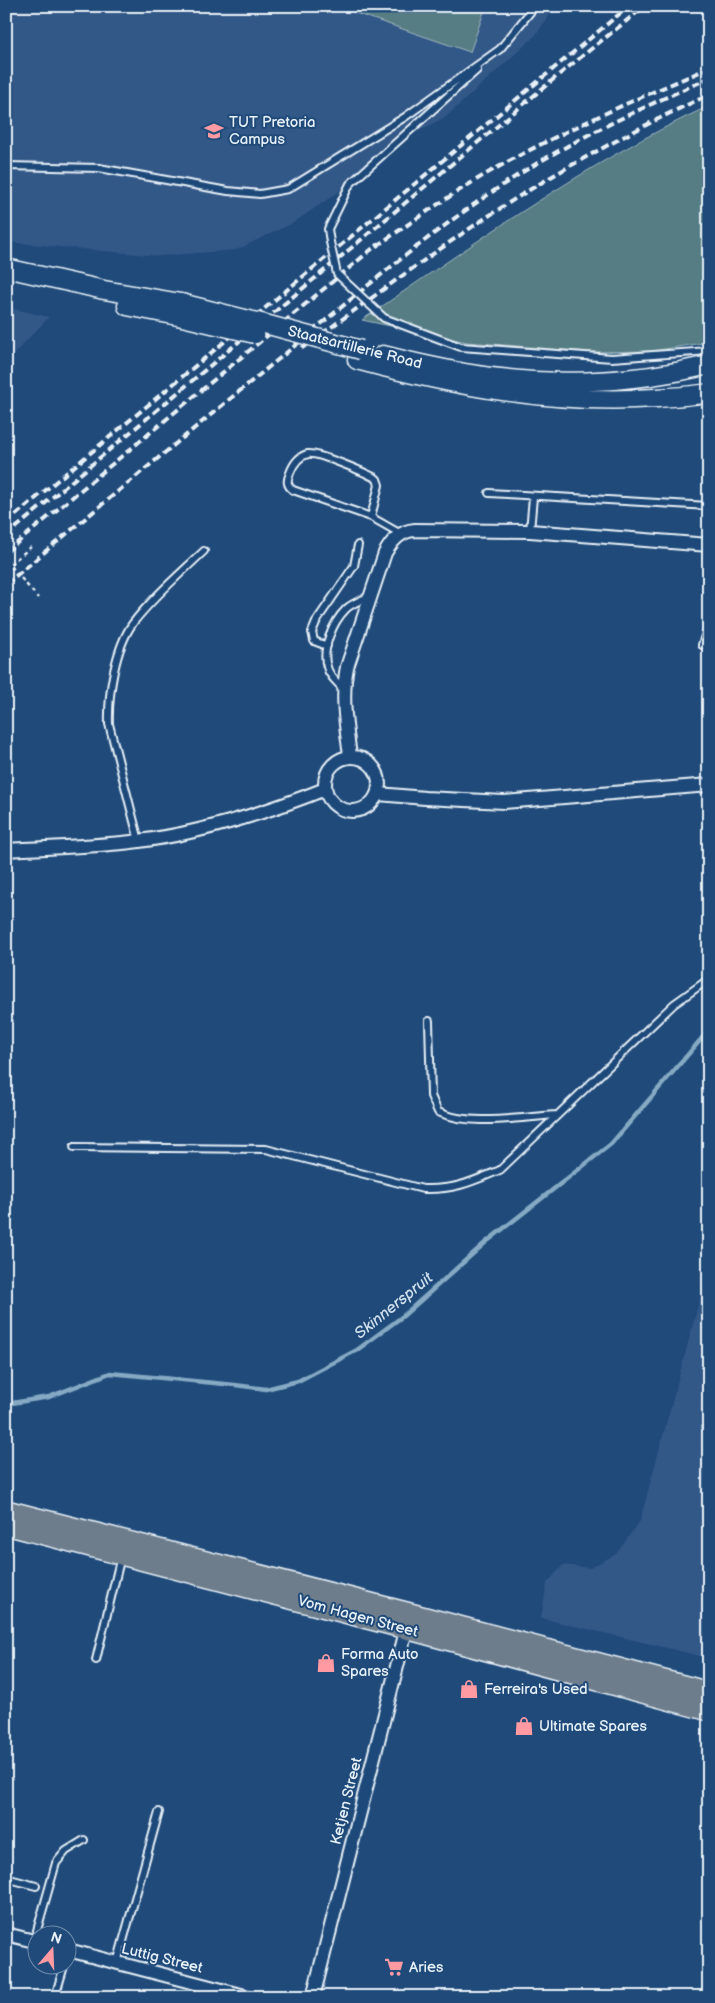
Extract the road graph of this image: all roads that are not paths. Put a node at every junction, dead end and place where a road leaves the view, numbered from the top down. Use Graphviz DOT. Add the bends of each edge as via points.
graph roads {
  1 [pos="535,6"];
  2 [pos="500,49"];
  3 [pos="6,166"];
  4 [pos="6,268"];
  5 [pos="6,278"];
  6 [pos="180,310"];
  7 [pos="709,351"];
  8 [pos="359,355"];
  9 [pos="709,365"];
  10 [pos="709,392"];
  11 [pos="489,494"];
  12 [pos="533,497"];
  13 [pos="709,506"];
  14 [pos="371,517"];
  15 [pos="530,531"];
  16 [pos="400,534"];
  17 [pos="358,545"];
  18 [pos="709,546"];
  19 [pos="204,551"];
  20 [pos="371,595"];
  21 [pos="709,623"];
  22 [pos="702,645"];
  23 [pos="327,646"];
  24 [pos="343,689"];
  25 [pos="350,756"];
  26 [pos="709,784"];
  27 [pos="325,789"];
  28 [pos="378,794"];
  29 [pos="139,841"];
  30 [pos="6,850"];
  31 [pos="709,979"];
  32 [pos="429,1022"];
  33 [pos="557,1115"];
  34 [pos="74,1147"];
  35 [pos="6,1510"];
  36 [pos="6,1525"];
  37 [pos="121,1555"];
  38 [pos="408,1621"];
  39 [pos="96,1660"];
  40 [pos="709,1692"];
  41 [pos="709,1711"];
  42 [pos="159,1812"];
  43 [pos="84,1840"];
  44 [pos="8,1879"];
  45 [pos="36,1886"];
  46 [pos="6,1891"];
  47 [pos="40,1926"];
  48 [pos="6,1934"];
  49 [pos="28,1940"];
  50 [pos="78,1953"];
  51 [pos="117,1963"];
  52 [pos="61,1976"];
  53 [pos="55,1997"];
  54 [pos="249,1997"];
  55 [pos="313,1997"];
  1 -- 2 [label="lane"];
  2 -- 3 [label="lane" via="406,117 288,189 260,194 228,192 99,168"];
  2 -- 7 [label="lane, bridge" via="350,184 328,229 337,274 384,318 461,347 612,358"];
  4 -- 6 [label="street, Staatsartillerie Road"];
  5 -- 6 [label="street, Staatsartillerie Road"];
  6 -- 8 [label="street, Staatsartillerie Road, bridge"];
  8 -- 9 [label="street, Staatsartillerie Road" via="467,374 556,381 632,379"];
  8 -- 10 [label="street, Staatsartillerie Road" via="423,377 571,399 636,399"];
  11 -- 12 [label="lane"];
  12 -- 13 [label="lane"];
  12 -- 15 [label="lane"];
  14 -- 14 [label="lane" via="380,485 378,479 317,454 306,454 298,460 290,474 288,487"];
  14 -- 16 [label="lane"];
  15 -- 16 [label="street" via="415,530"];
  15 -- 18 [label="street"];
  16 -- 20 [label="street" via="390,544"];
  17 -- 23 [label="lane" via="354,566 312,632 314,641"];
  19 -- 29 [label="lane" via="133,624 120,651 108,705 109,724"];
  20 -- 23 [label="lane" via="346,609 338,619"];
  20 -- 24 [label="street" via="352,649"];
  21 -- 22 [label="lane"];
  23 -- 24 [label="lane" via="326,666"];
  24 -- 25 [label="street"];
  25 -- 27 [label="street" via="335,762 326,774"];
  25 -- 28 [label="street" via="363,758 374,767 380,780"];
  26 -- 28 [label="street" via="504,802"];
  27 -- 28 [label="street" via="331,802 343,810 357,811 370,805"];
  27 -- 29 [label="street" via="240,820"];
  29 -- 30 [label="street"];
  31 -- 33 [label="lane" via="674,1004"];
  32 -- 33 [label="lane" via="431,1096 438,1112 451,1118 474,1120"];
  33 -- 34 [label="lane" via="500,1170 468,1184 443,1190 423,1189 266,1149"];
  35 -- 38 [label="main road, Vom Hagen Street"];
  36 -- 37 [label="main road, Vom Hagen Street"];
  37 -- 38 [label="main road, Vom Hagen Street"];
  37 -- 39 [label="lane"];
  38 -- 40 [label="main road, Vom Hagen Street"];
  38 -- 41 [label="main road, Vom Hagen Street"];
  38 -- 55 [label="street, Ketjen Street"];
  42 -- 51 [label="lane"];
  43 -- 47 [label="lane" via="66,1851 56,1864"];
  44 -- 45 [label="lane"];
  44 -- 46 [label="lane"];
  48 -- 49 [label="street"];
  50 -- 51 [label="street, Luttig Street"];
  51 -- 54 [label="street, Luttig Street"];
  52 -- 53 [label="lane"];
}
